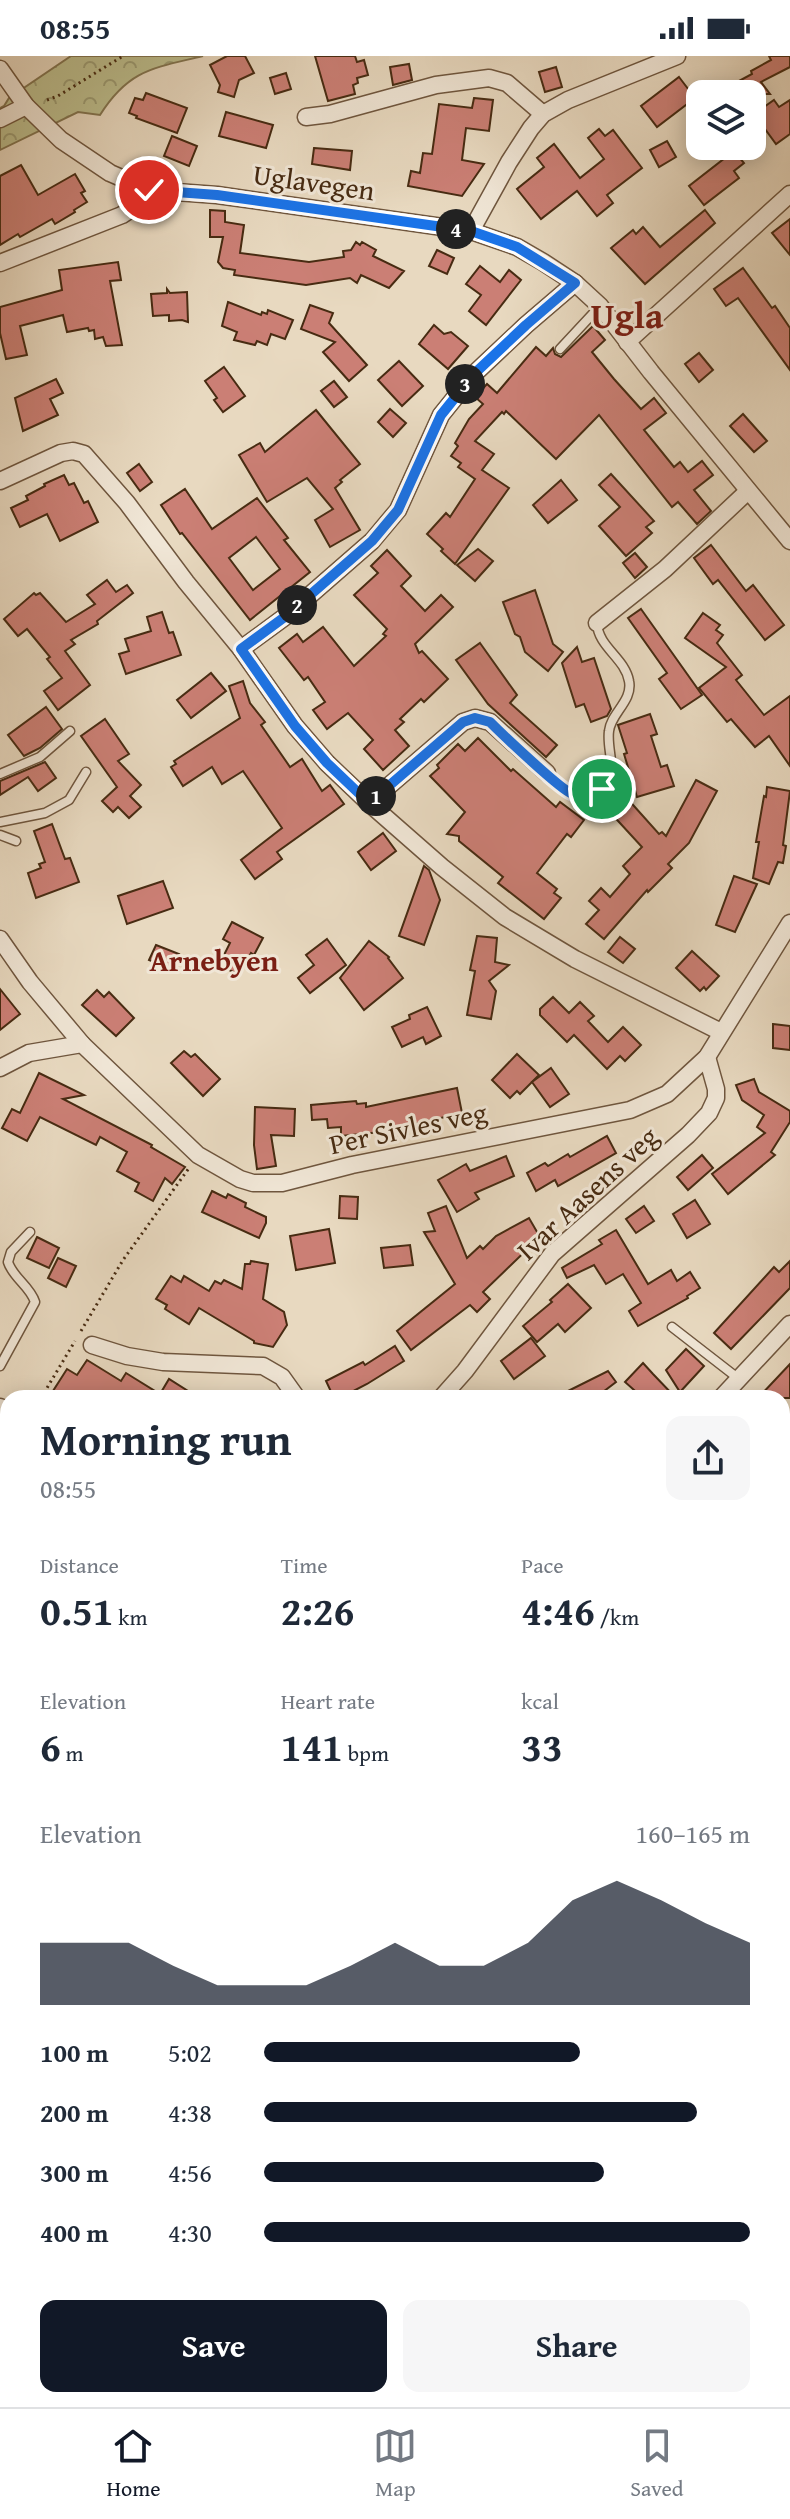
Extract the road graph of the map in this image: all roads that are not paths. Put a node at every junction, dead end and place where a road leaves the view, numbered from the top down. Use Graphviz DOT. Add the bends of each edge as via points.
graph roads {
  1 [pos="677,56"];
  2 [pos="0,69"];
  3 [pos="26,106"];
  4 [pos="543,114"];
  5 [pos="306,117"];
  6 [pos="0,119"];
  7 [pos="149,190"];
  8 [pos="790,194"];
  9 [pos="471,231"];
  10 [pos="0,263"];
  11 [pos="575,283"];
  12 [pos="600,306"];
  13 [pos="627,342"];
  14 [pos="560,349"];
  15 [pos="0,481"];
  16 [pos="748,491"];
  17 [pos="790,541"];
  18 [pos="597,623"];
  19 [pos="241,649"];
  20 [pos="70,731"];
  21 [pos="86,772"];
  22 [pos="547,773"];
  23 [pos="0,774"];
  24 [pos="369,803"];
  25 [pos="0,822"];
  26 [pos="0,835"];
  27 [pos="16,841"];
  28 [pos="790,923"];
  29 [pos="0,939"];
  30 [pos="721,1032"];
  31 [pos="82,1044"];
  32 [pos="707,1057"];
  33 [pos="0,1068"];
  34 [pos="30,1232"];
  35 [pos="790,1324"];
  36 [pos="672,1327"];
  37 [pos="92,1345"];
  38 [pos="0,1366"];
  39 [pos="739,1379"];
  40 [pos="291,1390"];
  41 [pos="449,1390"];
  42 [pos="729,1390"];
  1 -- 4 [label="street"];
  2 -- 3 [label="street, Uglavegen"];
  3 -- 6 [label="street"];
  3 -- 7 [label="street, Uglavegen" via="61,140 110,173"];
  4 -- 5 [label="street" via="507,83 489,78 436,85"];
  4 -- 9 [label="street"];
  7 -- 9 [label="street, Uglavegen"];
  7 -- 10 [label="street" via="122,215"];
  8 -- 13 [label="street"];
  9 -- 11 [label="street, Uglavegen" via="517,247"];
  11 -- 12 [label="street, Uglavegen"];
  11 -- 19 [label="street" via="474,374 441,415 398,510 372,541"];
  12 -- 13 [label="street, Uglavegen"];
  12 -- 14 [label="lane"];
  13 -- 16 [label="street, Uglavegen"];
  15 -- 19 [label="street" via="55,454 84,454"];
  16 -- 17 [label="street, Uglavegen"];
  16 -- 18 [label="street" via="665,569"];
  18 -- 22 [label="lane" via="599,638 629,679 629,693 609,732 608,783 591,793 572,793"];
  19 -- 24 [label="street" via="295,726"];
  20 -- 23 [label="lane" via="40,757"];
  21 -- 25 [label="lane" via="69,800 45,813"];
  22 -- 24 [label="street" via="490,722 475,718 463,722"];
  24 -- 30 [label="street" via="505,917 575,959"];
  26 -- 27 [label="lane"];
  28 -- 30 [label="street, Per Sivles veg"];
  29 -- 31 [label="street, Per Sivles veg"];
  30 -- 32 [label="street, Per Sivles veg"];
  31 -- 32 [label="street, Per Sivles veg" via="198,1155 240,1179 267,1185 630,1110 667,1094"];
  31 -- 33 [label="street" via="29,1053"];
  32 -- 41 [label="street, Ivar Aasens veg" via="716,1089 709,1113 552,1254"];
  34 -- 38 [label="lane" via="8,1262 35,1302"];
  35 -- 39 [label="street"];
  36 -- 39 [label="lane"];
  37 -- 40 [label="street" via="163,1362 263,1366"];
  39 -- 42 [label="street"];
}
